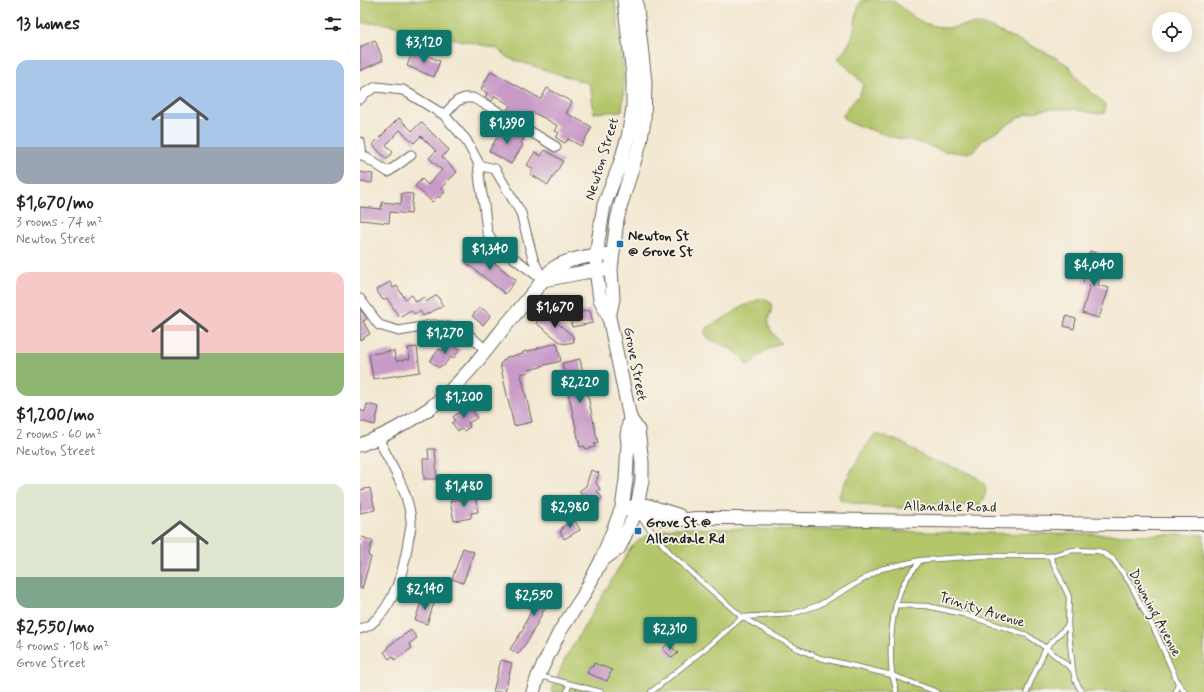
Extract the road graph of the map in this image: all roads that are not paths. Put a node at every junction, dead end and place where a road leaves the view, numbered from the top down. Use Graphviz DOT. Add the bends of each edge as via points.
graph roads {
  1 [pos="624,0"];
  2 [pos="636,0"];
  3 [pos="360,99"];
  4 [pos="444,115"];
  5 [pos="360,142"];
  6 [pos="556,147"];
  7 [pos="411,155"];
  8 [pos="478,165"];
  9 [pos="612,254"];
  10 [pos="596,255"];
  11 [pos="611,269"];
  12 [pos="596,270"];
  13 [pos="542,280"];
  14 [pos="360,299"];
  15 [pos="610,317"];
  16 [pos="486,350"];
  17 [pos="378,438"];
  18 [pos="634,442"];
  19 [pos="360,445"];
  20 [pos="622,508"];
  21 [pos="637,509"];
  22 [pos="1204,524"];
  23 [pos="1050,556"];
  24 [pos="921,560"];
  25 [pos="601,561"];
  26 [pos="896,605"];
  27 [pos="742,617"];
  28 [pos="1068,625"];
  29 [pos="360,629"];
  30 [pos="1046,648"];
  31 [pos="1073,670"];
  32 [pos="892,675"];
  33 [pos="538,676"];
  34 [pos="1178,683"];
  35 [pos="569,685"];
  36 [pos="533,692"];
  37 [pos="567,692"];
  38 [pos="601,692"];
  39 [pos="651,692"];
  40 [pos="896,692"];
  41 [pos="937,692"];
  42 [pos="1027,692"];
  43 [pos="1082,692"];
  44 [pos="1176,692"];
  45 [pos="1185,692"];
  1 -- 10 [label="main road, Newton Street" via="633,75 633,108 626,142 604,205"];
  2 -- 9 [label="main road" via="646,82 644,121 617,220"];
  3 -- 4 [label="street" via="376,87 403,90"];
  4 -- 6 [label="street" via="457,101 473,98"];
  4 -- 8 [label="street" via="466,140"];
  5 -- 7 [label="street" via="362,155 388,172"];
  8 -- 13 [label="street" via="495,170 521,213 533,259"];
  8 -- 13 [label="street" via="487,232 494,243"];
  9 -- 10 [label="main road"];
  9 -- 11 [label="main road"];
  10 -- 12 [label="main road, Newton Street"];
  10 -- 13 [label="main road" via="564,263"];
  11 -- 12 [label="main road"];
  11 -- 15 [label="main road, Grove Street"];
  12 -- 13 [label="main road"];
  12 -- 15 [label="main road, Grove Street" via="600,299"];
  13 -- 16 [label="main road"];
  14 -- 16 [label="street" via="379,325 399,331 433,325 454,328 468,334"];
  15 -- 18 [label="main road, Grove Street" via="630,418 627,435"];
  16 -- 17 [label="main road" via="453,388 431,407"];
  17 -- 19 [label="main road"];
  17 -- 29 [label="street" via="406,496 411,522 399,582 384,610 370,624"];
  18 -- 20 [label="main road, Grove Street"];
  18 -- 21 [label="main road, Grove Street" via="642,480"];
  20 -- 21 [label="street, Allandale Road"];
  20 -- 25 [label="main road, Grove Street"];
  21 -- 22 [label="street, Allandale Road" via="650,517 679,520 738,518"];
  21 -- 25 [label="main road, Grove Street" via="619,548"];
  21 -- 27 [label="lane" via="670,553"];
  23 -- 24 [label="lane, Downing Avenue" via="982,556"];
  23 -- 28 [label="lane" via="1069,597"];
  23 -- 34 [label="lane, Downing Avenue" via="1073,550 1099,551 1113,559 1130,582"];
  24 -- 26 [label="lane" via="903,585"];
  24 -- 27 [label="lane, Downing Avenue" via="881,569 819,605 792,614"];
  25 -- 33 [label="main road, Grove Street" via="583,596 560,631"];
  26 -- 30 [label="lane, Trinity Avenue" via="927,606 963,614 1027,635"];
  26 -- 32 [label="lane" via="891,632"];
  27 -- 32 [label="lane" via="796,648 820,658"];
  27 -- 39 [label="lane"];
  28 -- 30 [label="lane"];
  28 -- 31 [label="lane"];
  30 -- 31 [label="lane, Trinity Avenue"];
  30 -- 42 [label="lane"];
  31 -- 43 [label="lane"];
  32 -- 40 [label="lane"];
  32 -- 41 [label="lane"];
  33 -- 35 [label="lane"];
  33 -- 36 [label="main road, Grove Street"];
  34 -- 44 [label="lane"];
  34 -- 45 [label="lane, Downing Avenue"];
  35 -- 37 [label="lane"];
  35 -- 38 [label="lane"];
}
